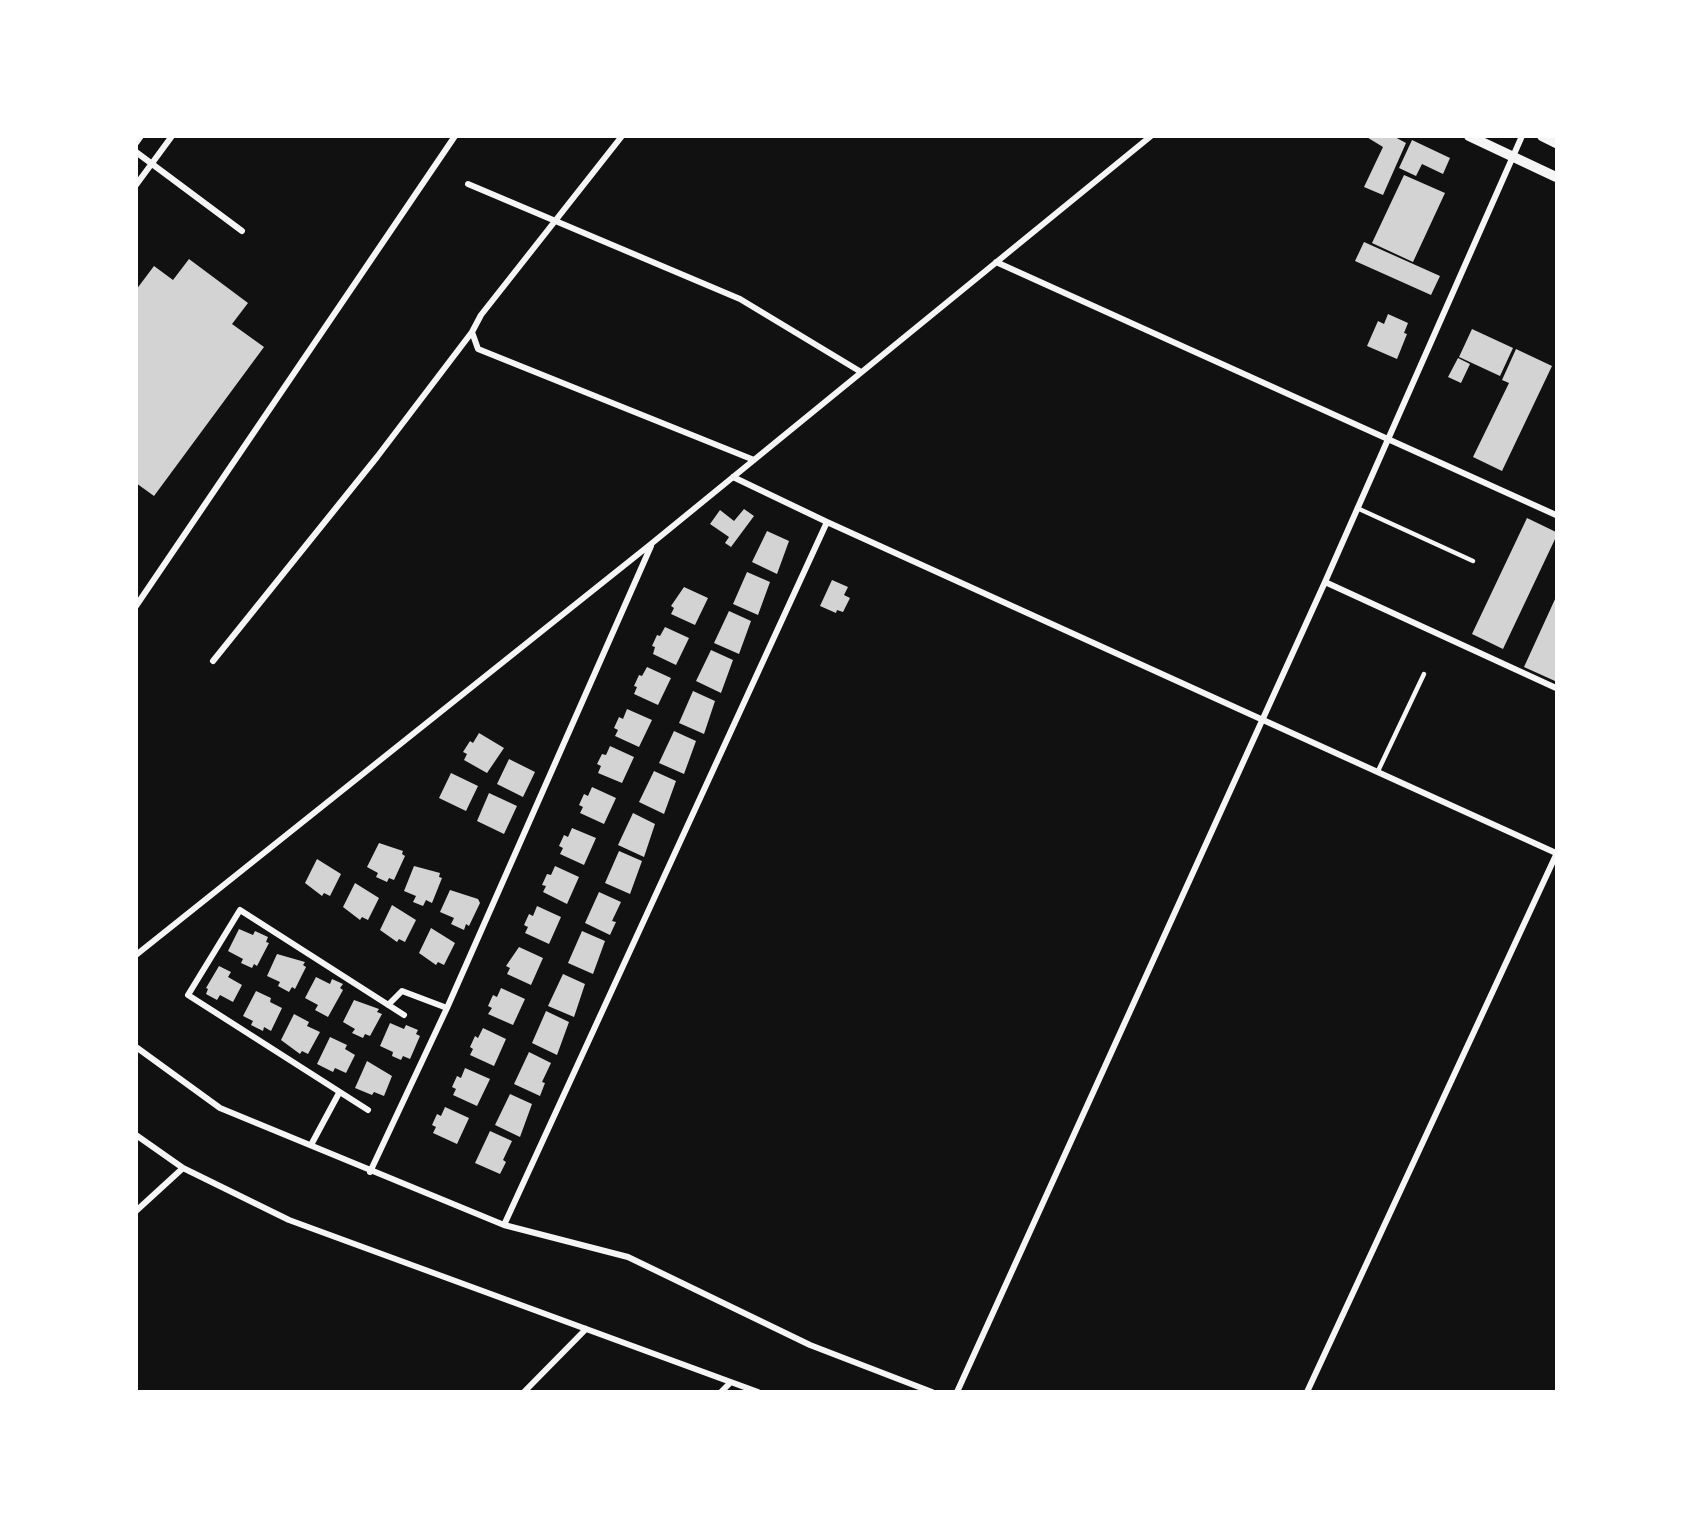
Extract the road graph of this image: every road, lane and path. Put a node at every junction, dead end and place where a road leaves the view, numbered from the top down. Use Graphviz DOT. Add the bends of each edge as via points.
graph roads {
  1 [pos="141,136"];
  2 [pos="172,136"];
  3 [pos="456,136"];
  4 [pos="622,136"];
  5 [pos="1150,136"];
  6 [pos="1468,136"];
  7 [pos="1522,136"];
  8 [pos="1542,136"];
  9 [pos="136,143"];
  10 [pos="1557,143"];
  11 [pos="136,152"];
  12 [pos="1512,157"];
  13 [pos="152,164"];
  14 [pos="1557,177"];
  15 [pos="468,184"];
  16 [pos="136,185"];
  17 [pos="556,220"];
  18 [pos="242,231"];
  19 [pos="996,262"];
  20 [pos="472,332"];
  21 [pos="861,372"];
  22 [pos="1388,437"];
  23 [pos="754,460"];
  24 [pos="734,477"];
  25 [pos="1357,508"];
  26 [pos="1557,515"];
  27 [pos="827,522"];
  28 [pos="651,544"];
  29 [pos="1473,561"];
  30 [pos="1325,582"];
  31 [pos="136,606"];
  32 [pos="213,661"];
  33 [pos="1424,674"];
  34 [pos="1557,688"];
  35 [pos="1262,718"];
  36 [pos="1378,771"];
  37 [pos="1557,854"];
  38 [pos="136,955"];
  39 [pos="388,1005"];
  40 [pos="447,1008"];
  41 [pos="404,1015"];
  42 [pos="136,1047"];
  43 [pos="339,1093"];
  44 [pos="368,1110"];
  45 [pos="136,1135"];
  46 [pos="311,1145"];
  47 [pos="183,1168"];
  48 [pos="370,1172"];
  49 [pos="136,1211"];
  50 [pos="504,1225"];
  51 [pos="586,1329"];
  52 [pos="730,1383"];
  53 [pos="524,1392"];
  54 [pos="721,1392"];
  55 [pos="758,1392"];
  56 [pos="932,1392"];
  57 [pos="957,1392"];
  58 [pos="1306,1392"];
  1 -- 9 [label="street"];
  2 -- 13 [label="street"];
  3 -- 31 [label="street"];
  4 -- 17 [label="street"];
  5 -- 19 [label="street"];
  6 -- 12 [label="street"];
  7 -- 12 [label="street"];
  8 -- 10 [label="street"];
  11 -- 13 [label="street"];
  12 -- 14 [label="street"];
  12 -- 22 [label="street"];
  13 -- 16 [label="street"];
  13 -- 18 [label="street"];
  15 -- 17 [label="street"];
  17 -- 20 [label="street"];
  17 -- 21 [label="street" via="740,299"];
  19 -- 21 [label="street"];
  19 -- 22 [label="street"];
  20 -- 23 [label="street" via="478,349"];
  20 -- 32 [label="street"];
  21 -- 23 [label="street"];
  22 -- 25 [label="street"];
  22 -- 26 [label="street"];
  23 -- 24 [label="street"];
  24 -- 27 [label="street"];
  24 -- 28 [label="street"];
  25 -- 29 [label="lane"];
  25 -- 30 [label="street"];
  27 -- 35 [label="street"];
  27 -- 50 [label="street"];
  28 -- 38 [label="street"];
  28 -- 40 [label="street"];
  30 -- 34 [label="street"];
  30 -- 35 [label="street"];
  33 -- 36 [label="lane"];
  35 -- 36 [label="street"];
  35 -- 57 [label="street"];
  36 -- 37 [label="street"];
  37 -- 58 [label="street"];
  39 -- 40 [label="street" via="402,991"];
  39 -- 41 [label="street"];
  39 -- 43 [label="street" via="240,910 188,995"];
  40 -- 48 [label="street"];
  42 -- 46 [label="street" via="220,1108"];
  43 -- 44 [label="street"];
  43 -- 46 [label="street"];
  45 -- 47 [label="street"];
  46 -- 48 [label="street"];
  47 -- 49 [label="street"];
  47 -- 51 [label="street" via="289,1220"];
  48 -- 50 [label="street"];
  50 -- 56 [label="street" via="628,1257 810,1345"];
  51 -- 52 [label="street"];
  51 -- 53 [label="street"];
  52 -- 54 [label="street"];
  52 -- 55 [label="street"];
}
